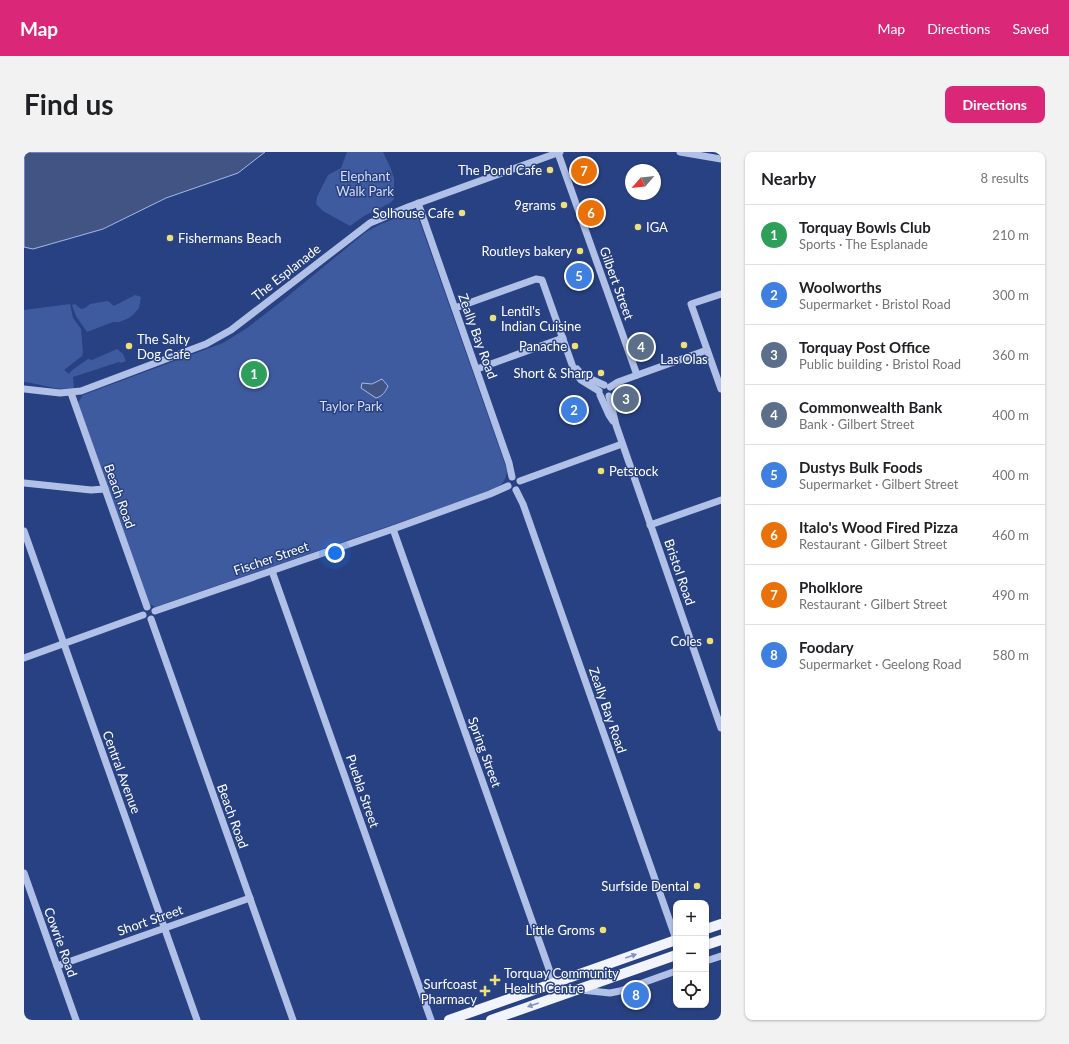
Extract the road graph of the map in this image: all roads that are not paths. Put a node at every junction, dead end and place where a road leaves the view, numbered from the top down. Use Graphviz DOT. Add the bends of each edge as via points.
graph roads {
  1 [pos="559,152"];
  2 [pos="680,152"];
  3 [pos="721,159"];
  4 [pos="418,203"];
  5 [pos="721,294"];
  6 [pos="455,308"];
  7 [pos="563,338"];
  8 [pos="707,350"];
  9 [pos="571,359"];
  10 [pos="477,368"];
  11 [pos="637,375"];
  12 [pos="607,386"];
  13 [pos="24,389"];
  14 [pos="721,389"];
  15 [pos="71,393"];
  16 [pos="600,393"];
  17 [pos="609,396"];
  18 [pos="616,425"];
  19 [pos="622,444"];
  20 [pos="512,477"];
  21 [pos="520,481"];
  22 [pos="24,483"];
  23 [pos="508,486"];
  24 [pos="105,489"];
  25 [pos="516,490"];
  26 [pos="721,500"];
  27 [pos="650,525"];
  28 [pos="393,529"];
  29 [pos="24,531"];
  30 [pos="272,571"];
  31 [pos="147,607"];
  32 [pos="155,611"];
  33 [pos="143,615"];
  34 [pos="151,619"];
  35 [pos="64,644"];
  36 [pos="24,658"];
  37 [pos="721,728"];
  38 [pos="24,873"];
  39 [pos="250,898"];
  40 [pos="721,924"];
  41 [pos="165,928"];
  42 [pos="709,928"];
  43 [pos="675,936"];
  44 [pos="673,940"];
  45 [pos="721,940"];
  46 [pos="709,944"];
  47 [pos="673,956"];
  48 [pos="721,956"];
  49 [pos="709,960"];
  50 [pos="57,966"];
  51 [pos="673,972"];
  52 [pos="554,983"];
  53 [pos="575,991"];
  54 [pos="500,1002"];
  55 [pos="505,1018"];
  56 [pos="76,1020"];
  57 [pos="197,1020"];
  58 [pos="293,1020"];
  59 [pos="431,1020"];
  60 [pos="449,1020"];
  61 [pos="491,1020"];
  1 -- 4 [label="street, The Esplanade"];
  1 -- 11 [label="street, Gilbert Street"];
  2 -- 3 [label="street"];
  4 -- 6 [label="street, Zeally Bay Road"];
  4 -- 15 [label="street, The Esplanade" via="364,227 223,336"];
  5 -- 8 [label="street" via="691,304"];
  6 -- 7 [label="street" via="536,279 542,280"];
  6 -- 10 [label="street, Zeally Bay Road"];
  7 -- 9 [label="street"];
  7 -- 10 [label="street"];
  8 -- 11 [label="street"];
  8 -- 14 [label="street"];
  9 -- 12 [label="street" via="582,375"];
  9 -- 16 [label="street" via="577,375"];
  10 -- 20 [label="street, Zeally Bay Road"];
  11 -- 12 [label="street"];
  12 -- 16 [label="street" via="600,388"];
  12 -- 17 [label="street" via="611,392"];
  13 -- 15 [label="street, The Esplanade"];
  15 -- 24 [label="street, Beach Road"];
  16 -- 17 [label="street" via="604,397"];
  16 -- 18 [label="street, Bristol Road"];
  17 -- 18 [label="street, Bristol Road"];
  18 -- 19 [label="street, Bristol Road"];
  19 -- 21 [label="street"];
  19 -- 27 [label="street, Bristol Road"];
  20 -- 21 [label="street"];
  20 -- 23 [label="street" via="508,480"];
  21 -- 25 [label="street" via="520,487"];
  22 -- 24 [label="street" via="91,490"];
  23 -- 25 [label="street"];
  23 -- 28 [label="street, Fischer Street"];
  24 -- 31 [label="street, Beach Road"];
  25 -- 43 [label="street, Zeally Bay Road"];
  26 -- 27 [label="street"];
  27 -- 37 [label="street, Bristol Road"];
  28 -- 30 [label="street, Fischer Street"];
  28 -- 52 [label="street, Spring Street"];
  29 -- 35 [label="street, Central Avenue"];
  30 -- 32 [label="street, Fischer Street"];
  30 -- 59 [label="street, Puebla Street"];
  31 -- 32 [label="street" via="152,607"];
  31 -- 33 [label="street" via="143,610"];
  32 -- 34 [label="street" via="155,616"];
  33 -- 34 [label="street" via="146,619"];
  33 -- 35 [label="street"];
  34 -- 39 [label="street, Beach Road"];
  35 -- 36 [label="street"];
  35 -- 41 [label="street, Central Avenue"];
  38 -- 50 [label="street, Cowrie Road"];
  39 -- 41 [label="street, Short Street"];
  39 -- 58 [label="street, Beach Road"];
  40 -- 42 [label="main road"];
  41 -- 50 [label="street, Short Street"];
  41 -- 57 [label="street, Central Avenue"];
  52 -- 44 [label="main road, one-way"];
  45 -- 46 [label="main road"];
  47 -- 53 [label="main road"];
  48 -- 49 [label="street"];
  50 -- 56 [label="street, Cowrie Road"];
  51 -- 53 [label="street" via="610,993"];
  52 -- 54 [label="main road"];
  53 -- 55 [label="main road, one-way"];
  54 -- 55 [label="street"];
  54 -- 60 [label="main road"];
  55 -- 61 [label="main road"];
}
